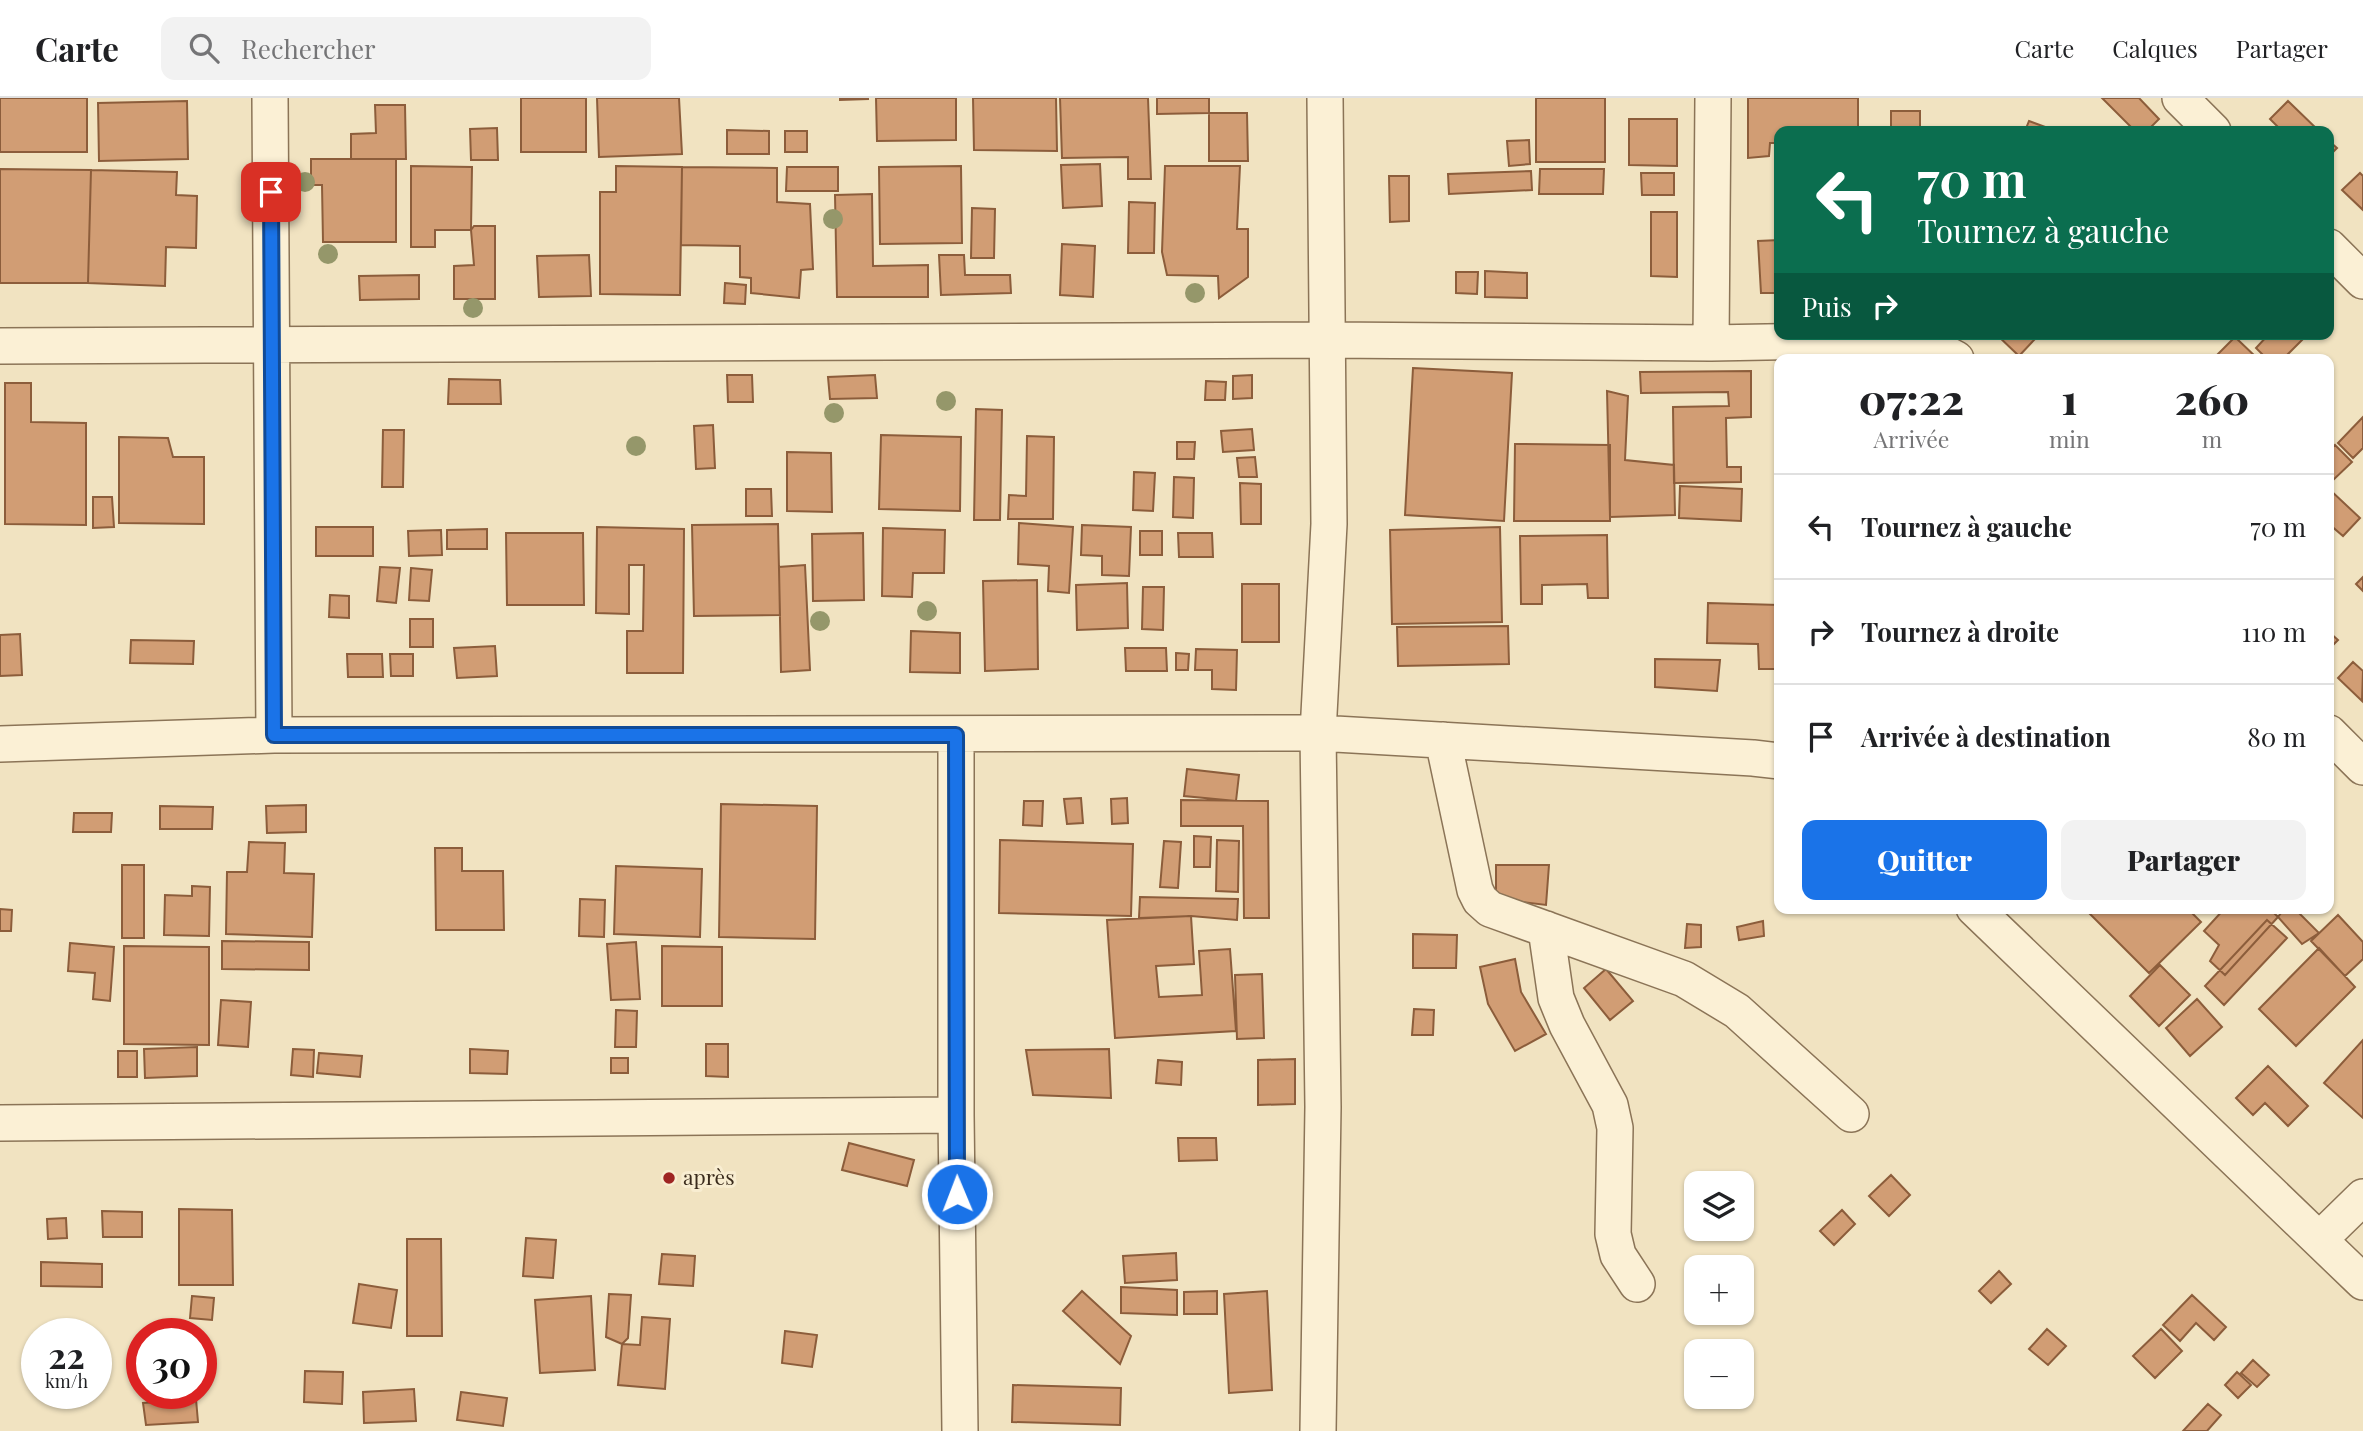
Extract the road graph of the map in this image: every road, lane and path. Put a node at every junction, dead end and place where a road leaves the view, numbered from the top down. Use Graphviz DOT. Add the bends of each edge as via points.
graph roads {
  1 [pos="270,98"];
  2 [pos="1325,98"];
  3 [pos="1713,98"];
  4 [pos="2180,98"];
  5 [pos="2208,126"];
  6 [pos="2334,252"];
  7 [pos="2363,281"];
  8 [pos="1327,340"];
  9 [pos="1711,343"];
  10 [pos="272,344"];
  11 [pos="0,346"];
  12 [pos="1947,354"];
  13 [pos="1318,733"];
  14 [pos="274,735"];
  15 [pos="956,735"];
  16 [pos="2334,738"];
  17 [pos="1443,740"];
  18 [pos="0,744"];
  19 [pos="1774,760"];
  20 [pos="2363,767"];
  21 [pos="1980,914"];
  22 [pos="1546,929"];
  23 [pos="1852,1114"];
  24 [pos="956,1115"];
  25 [pos="0,1123"];
  26 [pos="2363,1197"];
  27 [pos="2320,1239"];
  28 [pos="2363,1282"];
  29 [pos="1637,1283"];
  30 [pos="960,1431"];
  31 [pos="1318,1431"];
  1 -- 10 [label="street"];
  2 -- 8 [label="street"];
  3 -- 9 [label="street"];
  4 -- 5 [label="street"];
  6 -- 7 [label="street"];
  8 -- 9 [label="street"];
  8 -- 10 [label="street"];
  8 -- 13 [label="street" via="1329,524"];
  9 -- 12 [label="street" via="1924,342"];
  10 -- 11 [label="street"];
  10 -- 14 [label="street"];
  13 -- 15 [label="street"];
  13 -- 17 [label="street"];
  13 -- 31 [label="street" via="1323,1107"];
  14 -- 15 [label="street"];
  14 -- 18 [label="street"];
  15 -- 24 [label="street"];
  16 -- 20 [label="street"];
  17 -- 19 [label="street"];
  17 -- 22 [label="street" via="1480,900 1490,909"];
  21 -- 27 [label="street"];
  22 -- 23 [label="street" via="1684,979 1737,1011"];
  22 -- 29 [label="street" via="1556,998 1610,1105 1615,1128 1614,1234 1619,1255"];
  24 -- 25 [label="street"];
  24 -- 30 [label="street"];
  26 -- 27 [label="street"];
  27 -- 28 [label="street"];
}
